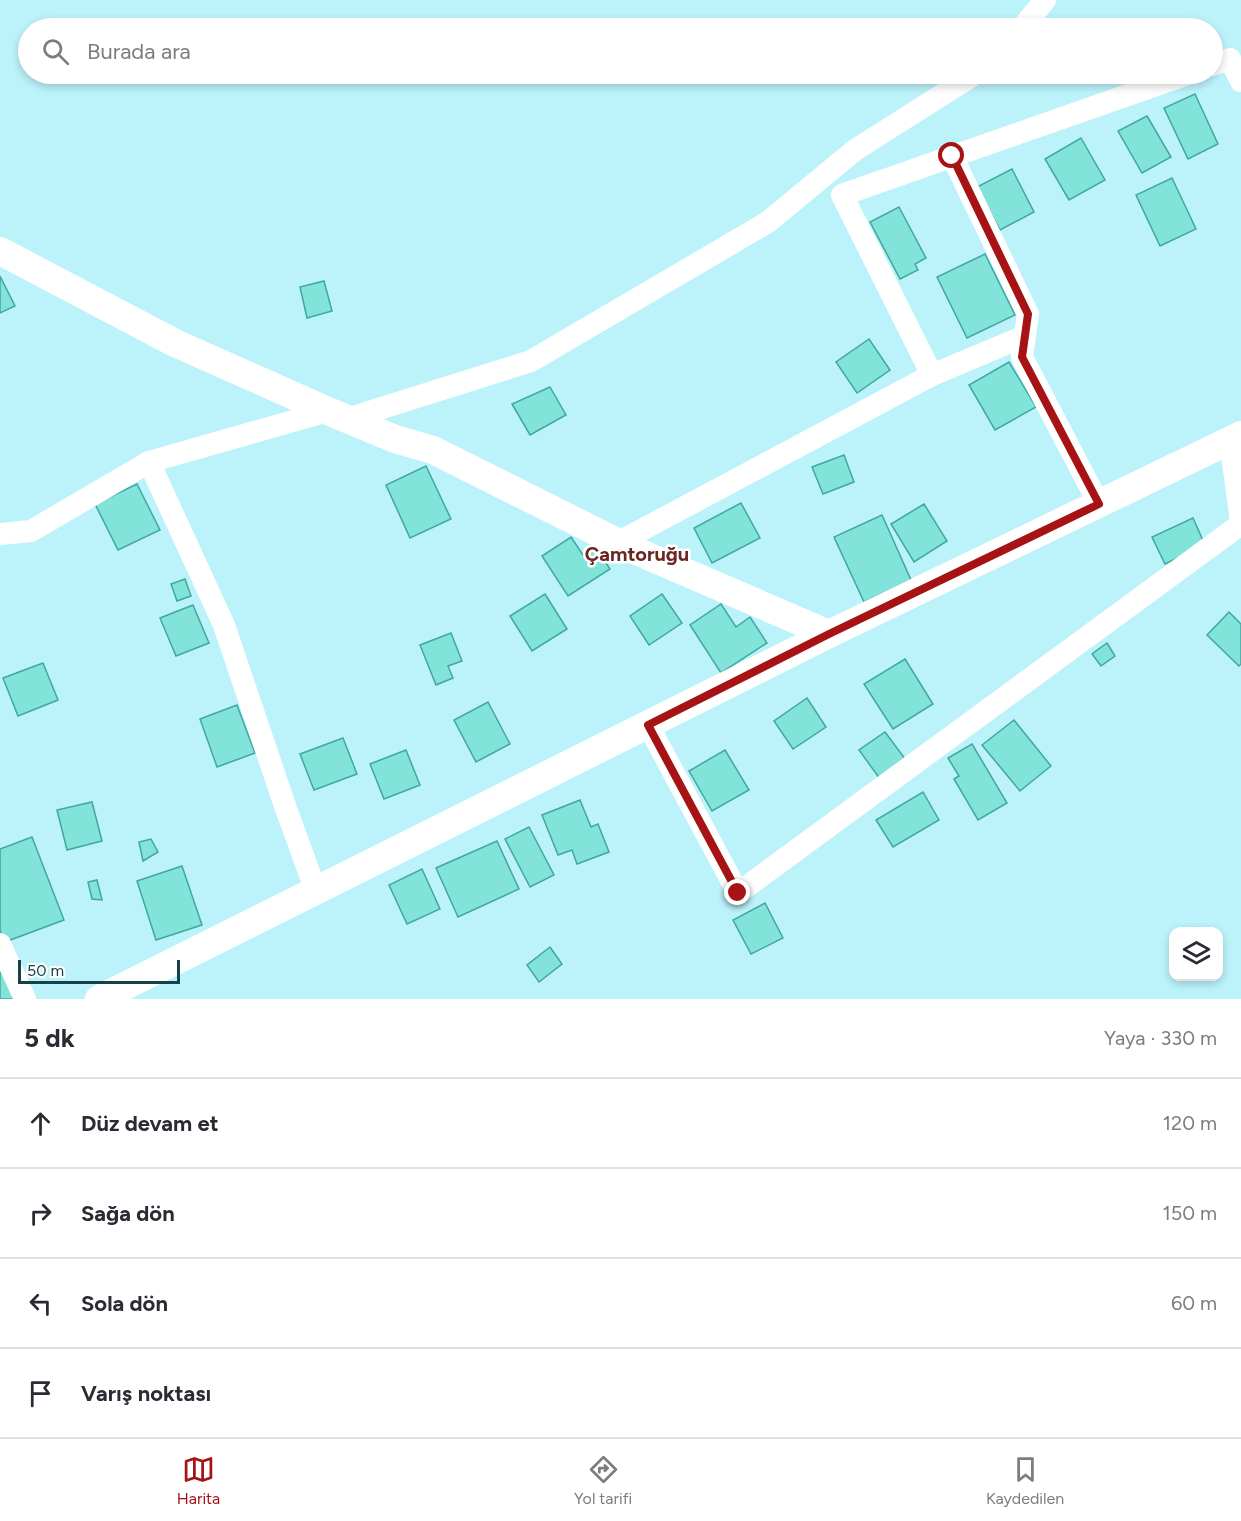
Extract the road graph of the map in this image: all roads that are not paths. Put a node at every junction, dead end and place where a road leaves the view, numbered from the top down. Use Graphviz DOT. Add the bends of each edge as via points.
graph roads {
  1 [pos="1045,0"];
  2 [pos="1030,18"];
  3 [pos="1223,61"];
  4 [pos="1241,81"];
  5 [pos="959,84"];
  6 [pos="1159,84"];
  7 [pos="952,156"];
  8 [pos="0,251"];
  9 [pos="1025,336"];
  10 [pos="932,375"];
  11 [pos="337,415"];
  12 [pos="1235,438"];
  13 [pos="149,462"];
  14 [pos="1099,504"];
  15 [pos="1241,523"];
  16 [pos="0,534"];
  17 [pos="619,542"];
  18 [pos="829,634"];
  19 [pos="648,725"];
  20 [pos="316,891"];
  21 [pos="0,944"];
  22 [pos="25,999"];
  23 [pos="99,999"];
  1 -- 2 [label="street"];
  3 -- 4 [label="street" via="1230,58"];
  5 -- 11 [label="street" via="855,150 768,222 531,361"];
  6 -- 7 [label="street"];
  7 -- 9 [label="street" via="1028,314"];
  7 -- 10 [label="street" via="842,195"];
  8 -- 11 [label="street" via="175,343"];
  9 -- 10 [label="street"];
  9 -- 14 [label="street" via="1022,357"];
  10 -- 17 [label="street"];
  11 -- 13 [label="street"];
  11 -- 17 [label="street" via="433,450"];
  12 -- 14 [label="street"];
  12 -- 15 [label="street"];
  13 -- 16 [label="street" via="31,531"];
  13 -- 20 [label="street" via="224,626"];
  14 -- 18 [label="street"];
  15 -- 19 [label="street" via="738,893"];
  17 -- 18 [label="street"];
  18 -- 19 [label="street"];
  19 -- 20 [label="street"];
  20 -- 23 [label="street"];
  21 -- 22 [label="street"];
}
